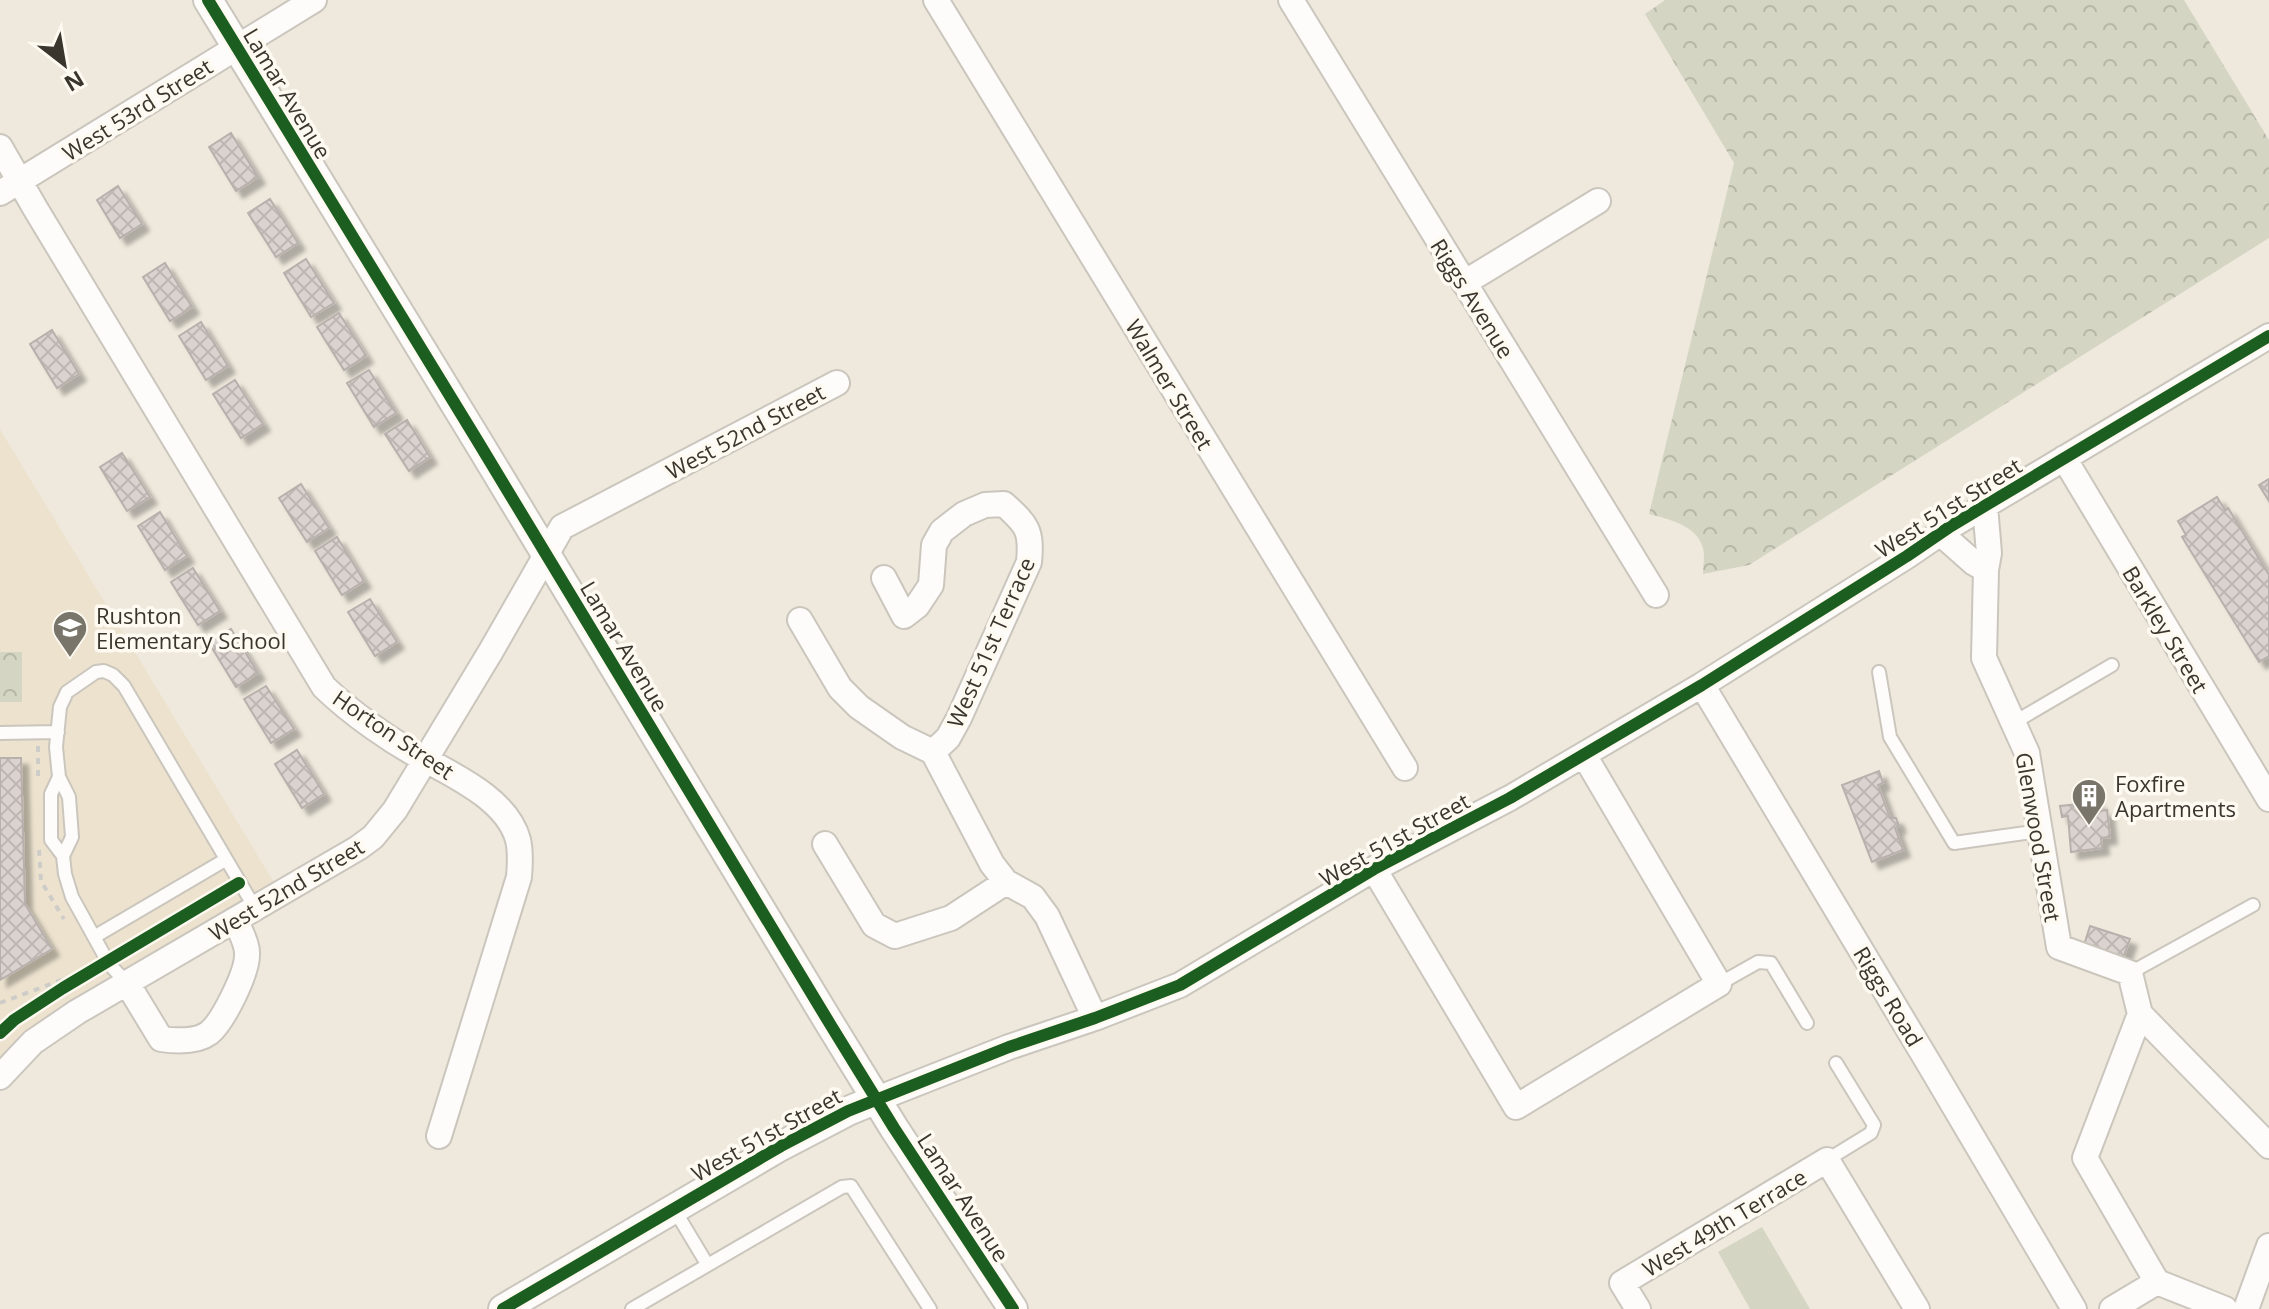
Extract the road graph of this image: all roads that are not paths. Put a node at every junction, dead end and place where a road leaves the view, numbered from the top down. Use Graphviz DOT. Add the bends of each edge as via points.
graph roads {
  1 [pos="208,0"];
  2 [pos="314,0"];
  3 [pos="936,0"];
  4 [pos="1291,0"];
  5 [pos="236,47"];
  6 [pos="0,147"];
  7 [pos="10,187"];
  8 [pos="1598,201"];
  9 [pos="1464,283"];
  10 [pos="2269,336"];
  11 [pos="837,383"];
  12 [pos="2064,458"];
  13 [pos="1985,506"];
  14 [pos="1940,533"];
  15 [pos="547,555"];
  16 [pos="1986,570"];
  17 [pos="884,578"];
  18 [pos="1656,595"];
  19 [pos="800,620"];
  20 [pos="2112,665"];
  21 [pos="1879,672"];
  22 [pos="1702,685"];
  23 [pos="2013,723"];
  24 [pos="58,732"];
  25 [pos="0,733"];
  26 [pos="933,752"];
  27 [pos="1584,755"];
  28 [pos="425,759"];
  29 [pos="1405,768"];
  30 [pos="59,777"];
  31 [pos="2269,799"];
  32 [pos="2039,831"];
  33 [pos="825,844"];
  34 [pos="63,856"];
  35 [pos="225,860"];
  36 [pos="1374,869"];
  37 [pos="1006,882"];
  38 [pos="2253,905"];
  39 [pos="246,914"];
  40 [pos="94,937"];
  41 [pos="2130,973"];
  42 [pos="127,983"];
  43 [pos="1719,984"];
  44 [pos="2140,1014"];
  45 [pos="1095,1018"];
  46 [pos="1807,1023"];
  47 [pos="1836,1063"];
  48 [pos="0,1077"];
  49 [pos="877,1099"];
  50 [pos="439,1136"];
  51 [pos="2269,1146"];
  52 [pos="1827,1160"];
  53 [pos="673,1208"];
  54 [pos="2269,1246"];
  55 [pos="707,1264"];
  56 [pos="2157,1282"];
  57 [pos="503,1309"];
  58 [pos="632,1309"];
  59 [pos="930,1309"];
  60 [pos="1013,1309"];
  61 [pos="1638,1309"];
  62 [pos="1917,1309"];
  63 [pos="2074,1309"];
  64 [pos="2112,1309"];
  65 [pos="2225,1309"];
  66 [pos="2246,1309"];
  1 -- 5 [label="street, Lamar Avenue"];
  2 -- 5 [label="street, West 53rd Street"];
  3 -- 29 [label="street, Walmer Street"];
  4 -- 9 [label="street, Riggs Avenue"];
  5 -- 7 [label="street, West 53rd Street"];
  5 -- 15 [label="street, Lamar Avenue"];
  6 -- 7 [label="street, Horton Street"];
  7 -- 28 [label="street, Horton Street" via="324,687 353,713"];
  8 -- 9 [label="street"];
  9 -- 18 [label="street, Riggs Avenue"];
  10 -- 12 [label="street, West 51st Street"];
  11 -- 15 [label="street, West 52nd Street" via="567,524"];
  12 -- 13 [label="street, West 51st Street"];
  12 -- 31 [label="street, Barkley Street"];
  13 -- 14 [label="street, West 51st Street"];
  13 -- 16 [label="street, Glenwood Street"];
  14 -- 16 [label="street"];
  14 -- 22 [label="street, West 51st Street"];
  15 -- 28 [label="street, West 52nd Street"];
  15 -- 49 [label="street, Lamar Avenue"];
  16 -- 23 [label="street, Glenwood Street" via="1984,658"];
  17 -- 26 [label="street, West 51st Terrace" via="904,616 931,585 934,545 942,531 985,505 1004,504 1031,540 1029,562 959,718"];
  19 -- 26 [label="street" via="840,688 859,707"];
  20 -- 23 [label="lane"];
  21 -- 32 [label="lane" via="1890,737 1954,843"];
  22 -- 27 [label="street, West 51st Street"];
  22 -- 63 [label="street, Riggs Road"];
  23 -- 32 [label="street, Glenwood Street" via="2027,753"];
  24 -- 25 [label="lane"];
  24 -- 30 [label="lane"];
  24 -- 35 [label="lane" via="67,692 96,672 113,675"];
  26 -- 37 [label="street"];
  27 -- 36 [label="street, West 51st Street"];
  27 -- 43 [label="street"];
  28 -- 39 [label="street, West 52nd Street" via="373,837"];
  28 -- 50 [label="street, Horton Street" via="496,805 512,827 520,860"];
  30 -- 34 [label="lane" via="69,797 72,837"];
  30 -- 34 [label="lane" via="51,794 51,840"];
  32 -- 41 [label="street, Glenwood Street" via="2059,947"];
  33 -- 37 [label="street" via="874,925 895,936 951,918"];
  34 -- 40 [label="lane" via="72,897"];
  35 -- 39 [label="lane"];
  35 -- 40 [label="lane"];
  36 -- 43 [label="street" via="1516,1107"];
  36 -- 45 [label="street, West 51st Street" via="1180,985"];
  37 -- 45 [label="street" via="1033,897 1047,916"];
  38 -- 41 [label="lane"];
  39 -- 42 [label="street, West 52nd Street"];
  39 -- 42 [label="street" via="243,975 208,1033 179,1042 161,1039"];
  40 -- 42 [label="lane"];
  41 -- 44 [label="street"];
  42 -- 48 [label="street, West 52nd Street" via="33,1042"];
  43 -- 46 [label="lane" via="1758,962 1771,963"];
  44 -- 51 [label="street"];
  44 -- 56 [label="street" via="2085,1158"];
  45 -- 49 [label="street, West 51st Street"];
  47 -- 52 [label="lane" via="1874,1125 1871,1133"];
  49 -- 53 [label="street, West 51st Street"];
  49 -- 60 [label="street, Lamar Avenue"];
  52 -- 61 [label="street, West 49th Terrace" via="1622,1283"];
  52 -- 62 [label="street, West 49th Terrace"];
  53 -- 55 [label="lane"];
  53 -- 57 [label="street, West 51st Street"];
  54 -- 66 [label="street"];
  55 -- 58 [label="lane"];
  55 -- 59 [label="lane" via="851,1186"];
  56 -- 64 [label="street"];
  56 -- 65 [label="street"];
}
